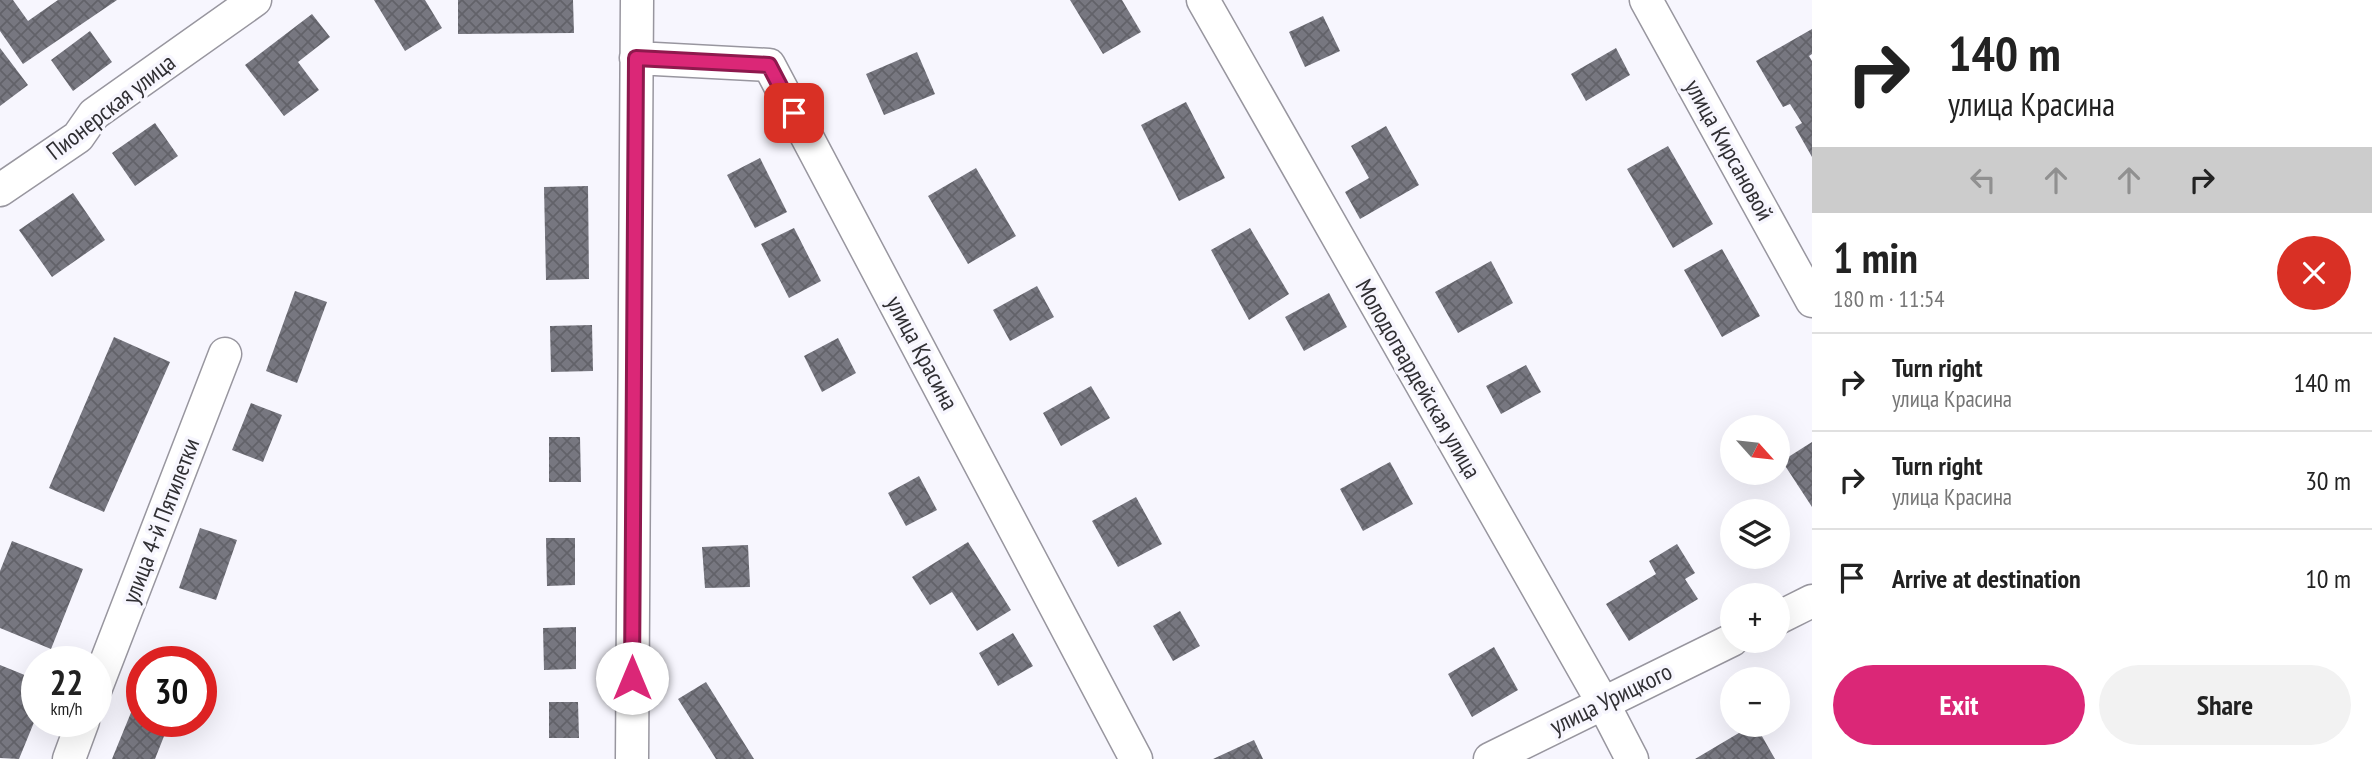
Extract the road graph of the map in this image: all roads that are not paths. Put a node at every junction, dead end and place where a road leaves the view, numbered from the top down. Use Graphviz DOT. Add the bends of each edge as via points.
graph roads {
  1 [pos="255,0"];
  2 [pos="637,0"];
  3 [pos="1203,0"];
  4 [pos="1646,0"];
  5 [pos="636,58"];
  6 [pos="0,190"];
  7 [pos="1812,300"];
  8 [pos="225,354"];
  9 [pos="1812,601"];
  10 [pos="1790,612"];
  11 [pos="1720,646"];
  12 [pos="112,647"];
  13 [pos="1603,703"];
  14 [pos="77,737"];
  15 [pos="69,759"];
  16 [pos="632,759"];
  17 [pos="1136,759"];
  18 [pos="1490,759"];
  19 [pos="1632,759"];
  1 -- 6 [label="street, Пионерская улица" via="94,114 78,137"];
  2 -- 5 [label="street"];
  3 -- 13 [label="street, Молодогвардейская улица"];
  4 -- 7 [label="street, улица Кирсановой"];
  5 -- 16 [label="street"];
  5 -- 17 [label="street, улица Красина" via="769,65"];
  8 -- 12 [label="street, улица 4-й Пятилетки"];
  9 -- 10 [label="street"];
  11 -- 13 [label="street, улица Урицкого"];
  13 -- 18 [label="street, улица Урицкого"];
  13 -- 19 [label="street, Молодогвардейская улица"];
  14 -- 15 [label="street"];
}
